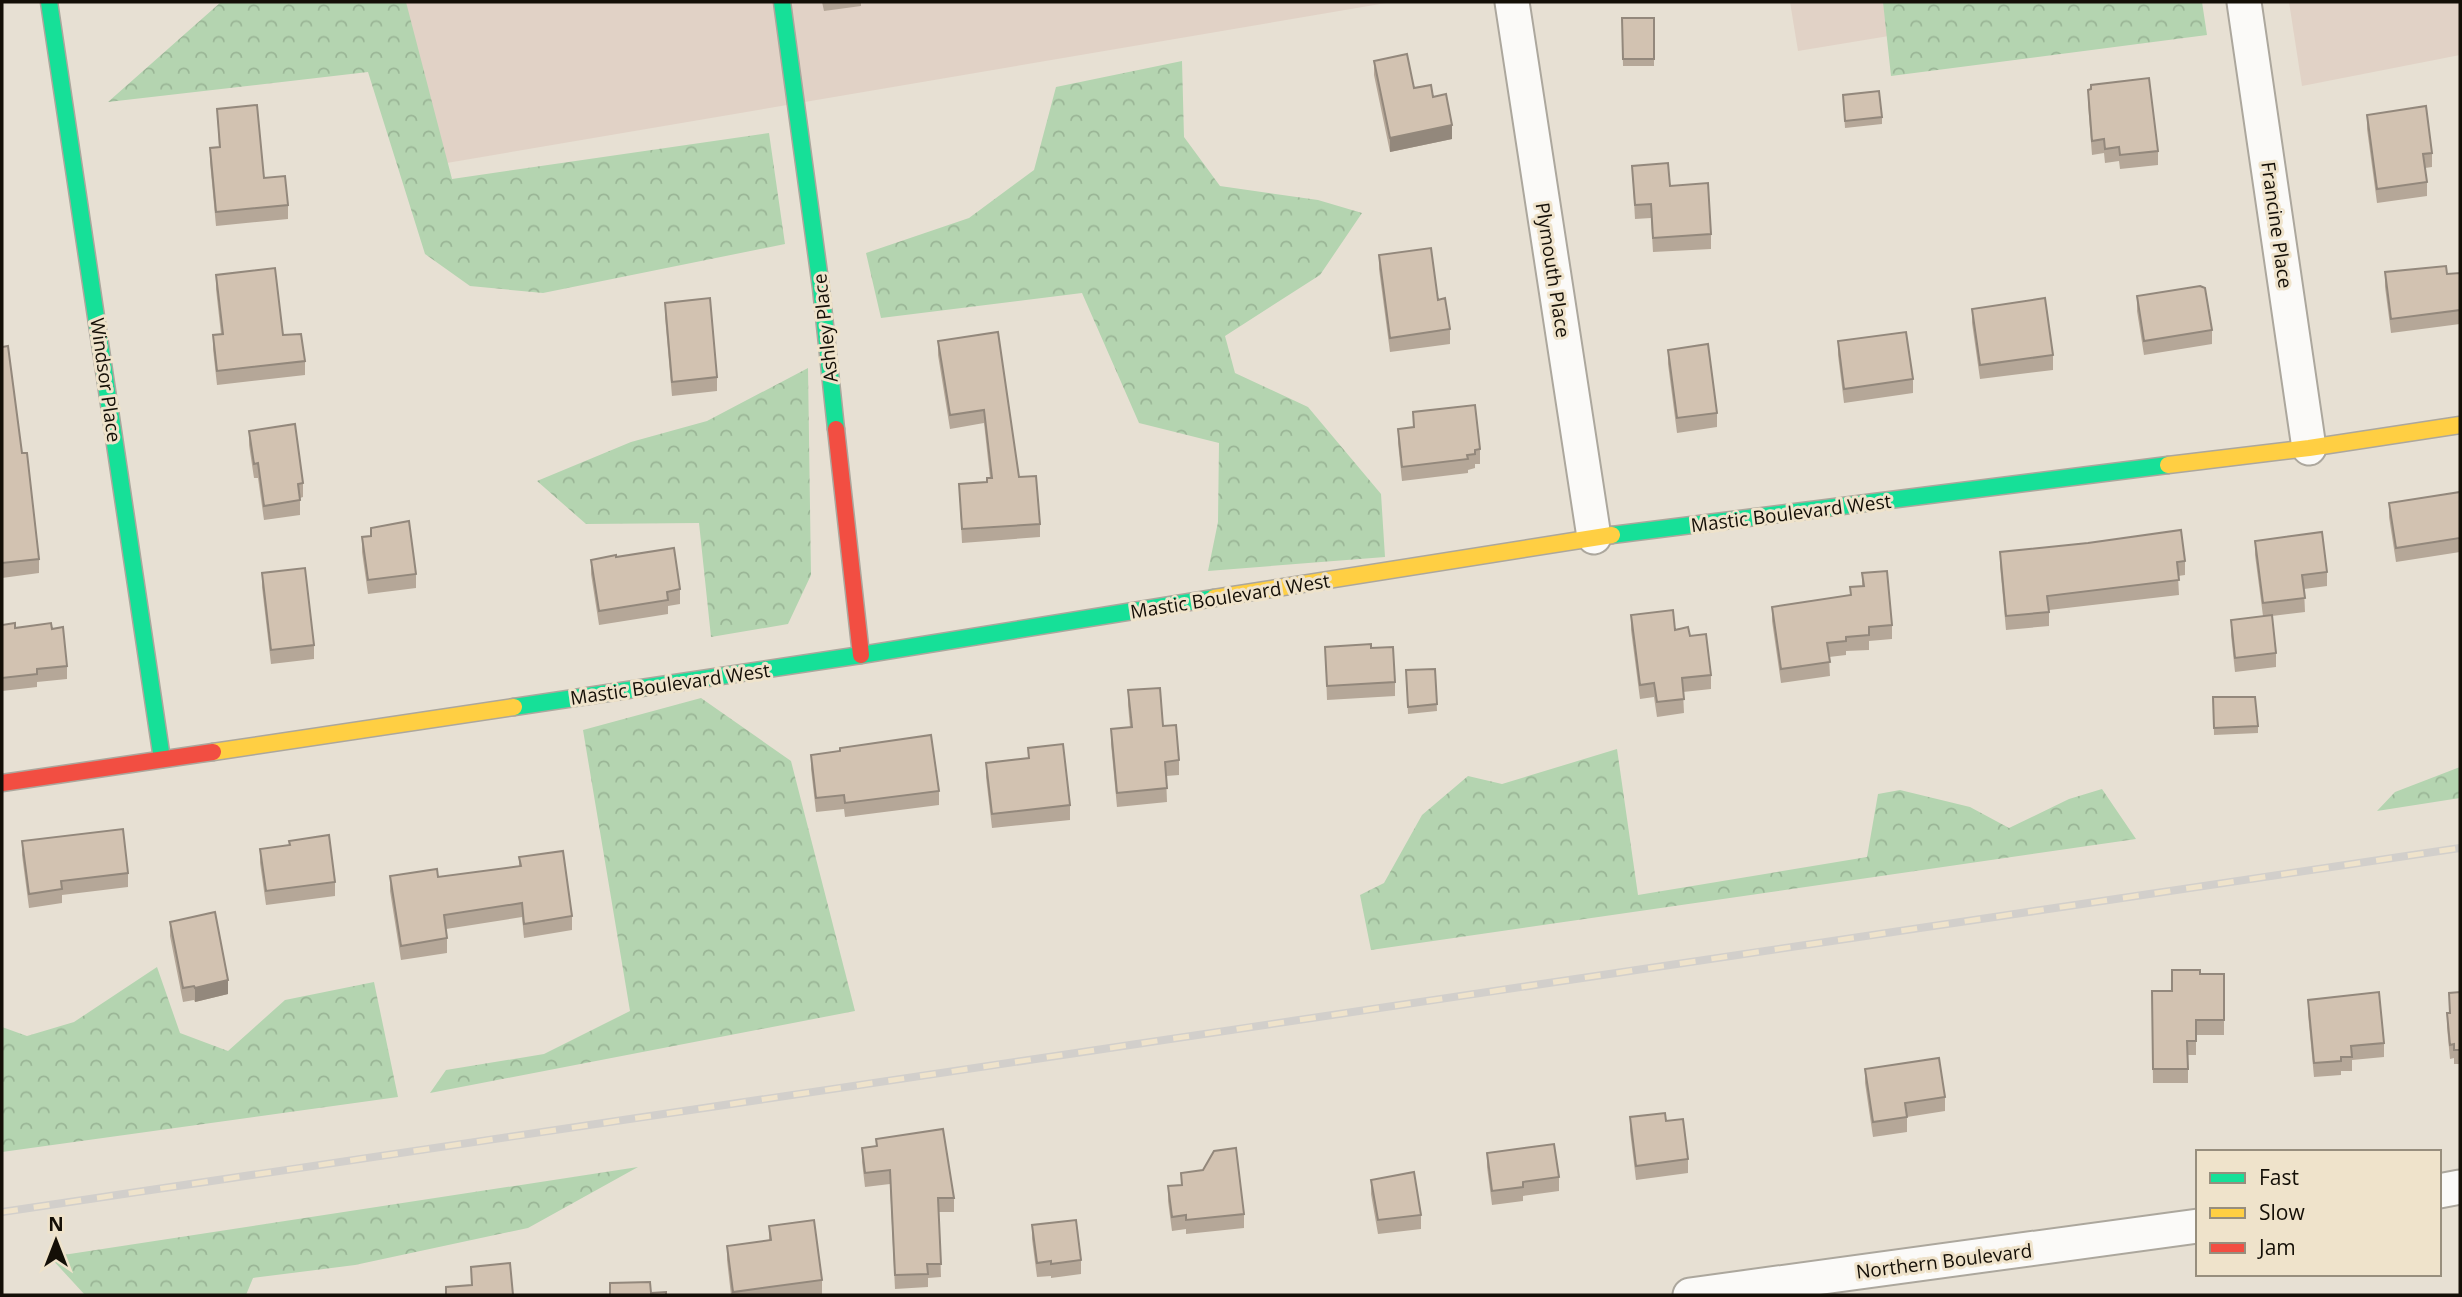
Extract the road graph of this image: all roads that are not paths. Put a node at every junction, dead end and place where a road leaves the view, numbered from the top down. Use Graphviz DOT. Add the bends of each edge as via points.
graph roads {
  1 [pos="49,2"];
  2 [pos="782,2"];
  3 [pos="1512,2"];
  4 [pos="2244,2"];
  5 [pos="2460,425"];
  6 [pos="2309,448"];
  7 [pos="1594,537"];
  8 [pos="861,655"];
  9 [pos="162,759"];
  10 [pos="2,783"];
  11 [pos="2460,1187"];
  12 [pos="2441,1191"];
  13 [pos="2196,1226"];
  14 [pos="1793,1287"];
  15 [pos="1690,1295"];
  1 -- 9 [label="street, Windsor Place"];
  2 -- 8 [label="street, Ashley Place" via="821,288"];
  3 -- 7 [label="street, Plymouth Place"];
  4 -- 6 [label="street, Francine Place"];
  5 -- 6 [label="street, Mastic Boulevard West"];
  6 -- 7 [label="street, Mastic Boulevard West"];
  7 -- 8 [label="street, Mastic Boulevard West"];
  8 -- 9 [label="street, Mastic Boulevard West"];
  9 -- 10 [label="street, Mastic Boulevard West"];
  11 -- 12 [label="street"];
  13 -- 14 [label="street, Northern Boulevard"];
  14 -- 15 [label="street, Northern Boulevard"];
}
